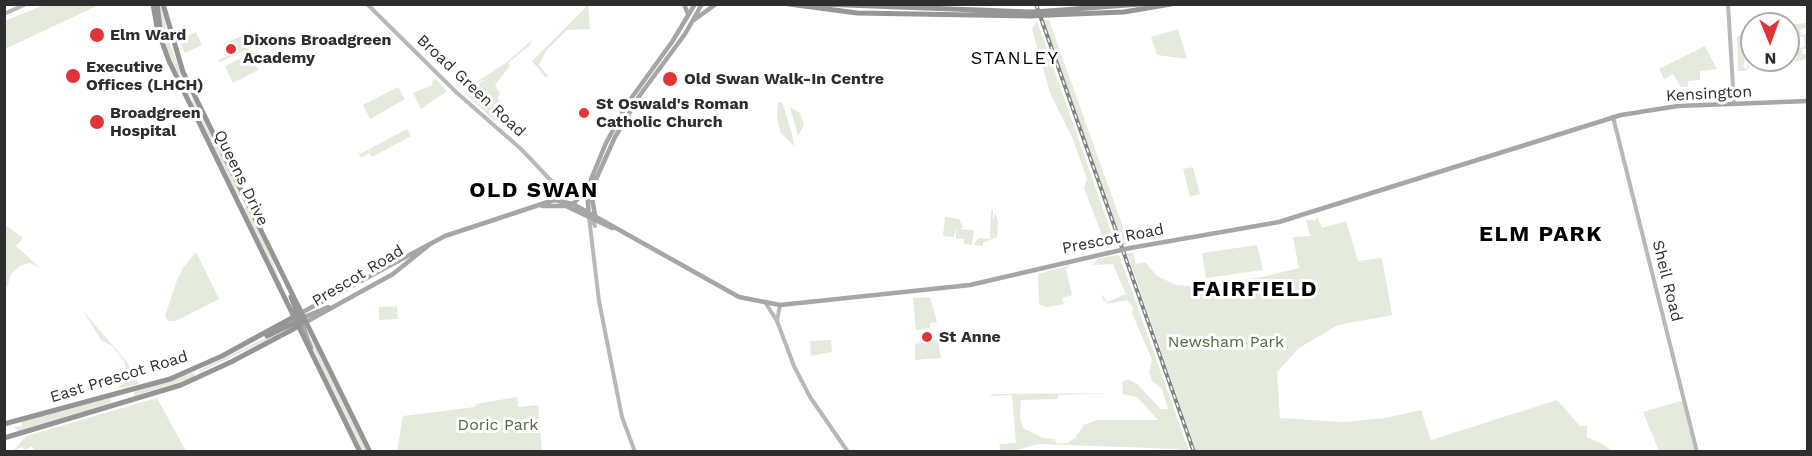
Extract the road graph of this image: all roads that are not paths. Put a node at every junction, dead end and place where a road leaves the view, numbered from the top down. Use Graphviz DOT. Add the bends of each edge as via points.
graph roads {
  1 [pos="26,4"];
  2 [pos="155,4"];
  3 [pos="165,4"];
  4 [pos="367,4"];
  5 [pos="684,4"];
  6 [pos="694,4"];
  7 [pos="702,4"];
  8 [pos="716,4"];
  9 [pos="789,4"];
  10 [pos="819,4"];
  11 [pos="1140,4"];
  12 [pos="1171,4"];
  13 [pos="1728,4"];
  14 [pos="832,10"];
  15 [pos="898,11"];
  16 [pos="1049,13"];
  17 [pos="4,14"];
  18 [pos="688,17"];
  19 [pos="693,20"];
  20 [pos="679,36"];
  21 [pos="1808,100"];
  22 [pos="1734,104"];
  23 [pos="1613,117"];
  24 [pos="587,189"];
  25 [pos="561,203"];
  26 [pos="573,204"];
  27 [pos="592,218"];
  28 [pos="593,241"];
  29 [pos="429,245"];
  30 [pos="765,302"];
  31 [pos="778,304"];
  32 [pos="774,315"];
  33 [pos="300,320"];
  34 [pos="777,321"];
  35 [pos="4,424"];
  36 [pos="4,438"];
  37 [pos="360,452"];
  38 [pos="370,452"];
  39 [pos="635,452"];
  40 [pos="848,452"];
  41 [pos="1697,452"];
  1 -- 17 [label="main road"];
  2 -- 33 [label="highway, Queens Drive" via="169,61"];
  3 -- 33 [label="highway, Queens Drive" via="183,72 290,290"];
  4 -- 25 [label="main road, Broad Green Road" via="456,92 514,142 556,187"];
  5 -- 18 [label="main road"];
  6 -- 18 [label="main road"];
  7 -- 19 [label="main road"];
  8 -- 19 [label="main road"];
  9 -- 14 [label="highway"];
  10 -- 14 [label="highway" via="817,7"];
  10 -- 15 [label="highway"];
  11 -- 16 [label="highway"];
  12 -- 16 [label="highway" via="1124,12"];
  13 -- 22 [label="main road"];
  14 -- 15 [label="highway"];
  15 -- 16 [label="highway, bridge"];
  18 -- 20 [label="main road"];
  19 -- 20 [label="main road"];
  20 -- 24 [label="main road" via="623,111"];
  20 -- 27 [label="main road" via="611,145 593,186"];
  21 -- 22 [label="main road, Kensington"];
  22 -- 23 [label="main road, Kensington" via="1678,106"];
  23 -- 31 [label="main road, Prescot Road, bridge" via="1279,222 1130,248 970,285"];
  23 -- 41 [label="main road, Sheil Road"];
  24 -- 26 [label="main road"];
  24 -- 27 [label="main road"];
  25 -- 26 [label="main road, Prescot Road"];
  25 -- 27 [label="main road, Prescot Road"];
  25 -- 29 [label="main road, Prescot Road" via="537,206 454,232"];
  26 -- 27 [label="main road, Prescot Road"];
  27 -- 28 [label="main road"];
  27 -- 28 [label="main road"];
  27 -- 30 [label="main road, Prescot Road" via="727,291"];
  28 -- 39 [label="main road" via="599,301 623,421"];
  29 -- 33 [label="main road, Prescot Road"];
  29 -- 33 [label="main road, Prescot Road" via="393,274"];
  30 -- 31 [label="main road, Prescot Road"];
  30 -- 32 [label="main road"];
  31 -- 32 [label="main road"];
  31 -- 34 [label="main road"];
  32 -- 34 [label="main road"];
  33 -- 35 [label="highway, East Prescot Road" via="170,379"];
  33 -- 36 [label="highway, East Prescot Road" via="231,362 181,385"];
  33 -- 37 [label="highway" via="312,354"];
  33 -- 38 [label="highway"];
  34 -- 40 [label="main road" via="810,397"];
}
